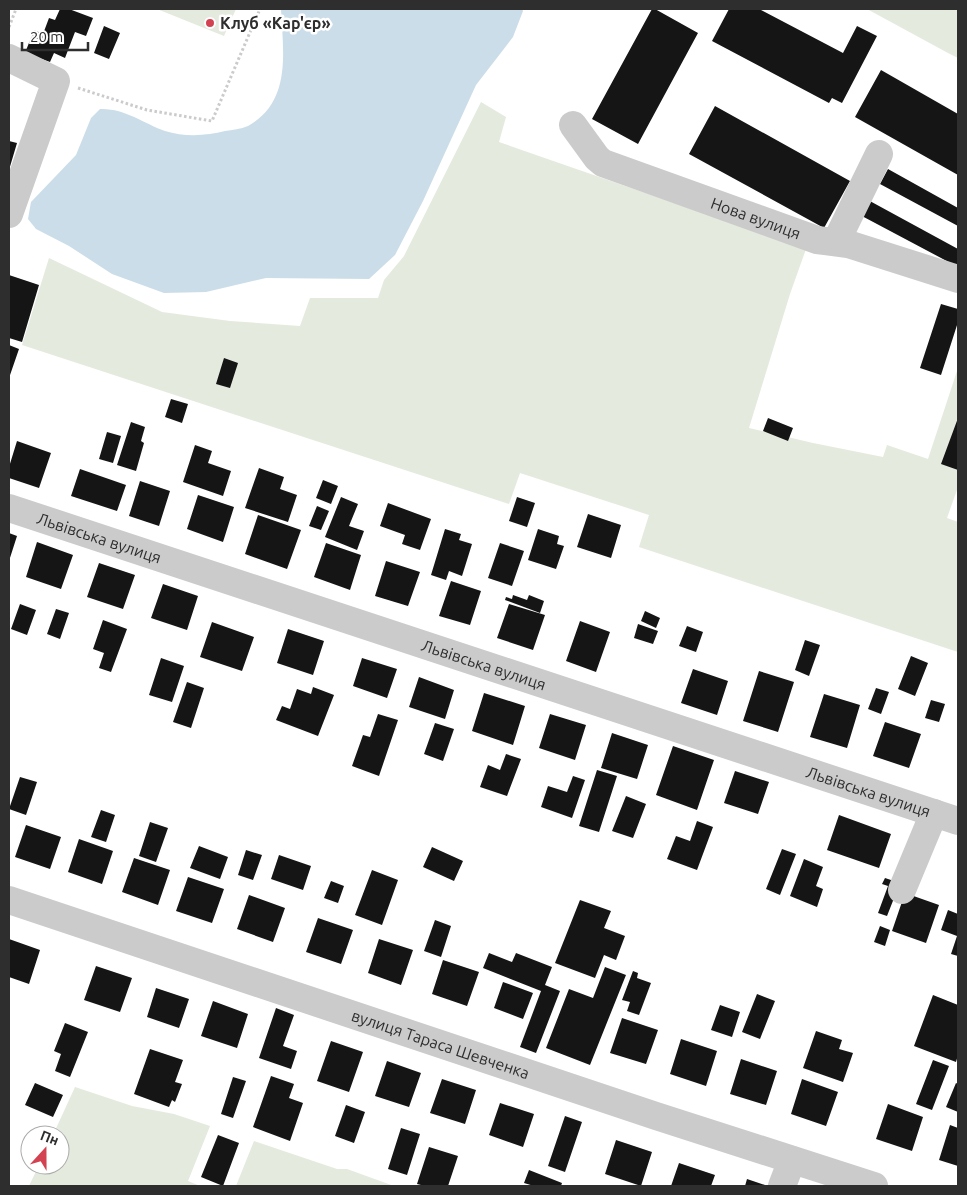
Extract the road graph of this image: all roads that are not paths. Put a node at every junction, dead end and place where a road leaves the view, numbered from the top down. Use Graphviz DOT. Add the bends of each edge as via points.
graph roads {
  1 [pos="9,58"];
  2 [pos="573,125"];
  3 [pos="879,154"];
  4 [pos="9,214"];
  5 [pos="836,242"];
  6 [pos="958,279"];
  7 [pos="9,508"];
  8 [pos="946,817"];
  9 [pos="902,890"];
  10 [pos="9,900"];
  11 [pos="792,1160"];
  12 [pos="782,1186"];
  13 [pos="874,1186"];
  1 -- 4 [label="street" via="56,81"];
  2 -- 5 [label="street, Нова вулиця" via="603,163 817,240"];
  3 -- 5 [label="street"];
  5 -- 6 [label="street, Нова вулиця"];
  7 -- 8 [label="street, Львівська вулиця"];
  8 -- 9 [label="street"];
  10 -- 11 [label="street, вулиця Тараса Шевченка"];
  11 -- 12 [label="street"];
  11 -- 13 [label="street, вулиця Тараса Шевченка"];
}
